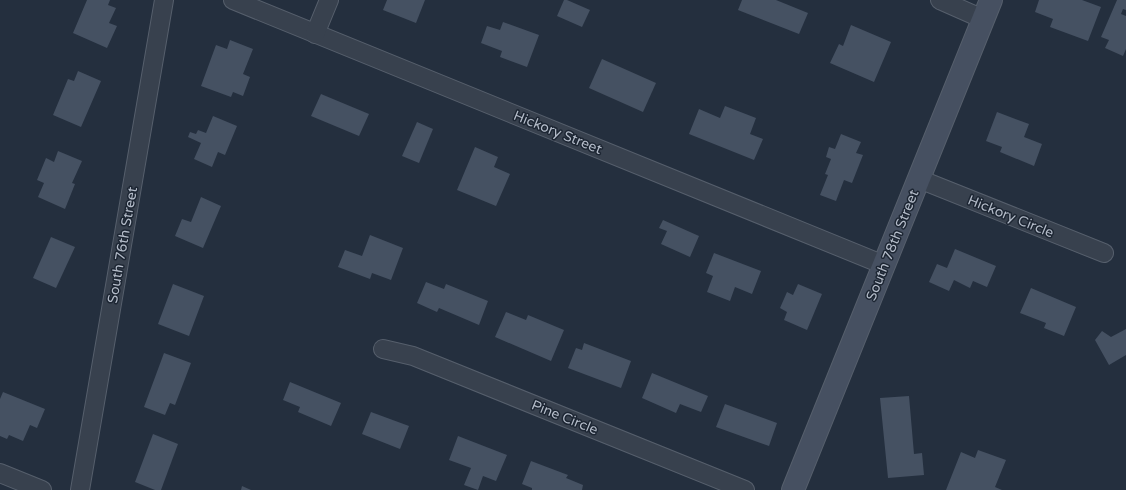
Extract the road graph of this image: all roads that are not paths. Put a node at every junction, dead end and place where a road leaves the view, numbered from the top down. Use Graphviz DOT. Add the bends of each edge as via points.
graph roads {
  1 [pos="164,0"];
  2 [pos="233,0"];
  3 [pos="329,0"];
  4 [pos="940,0"];
  5 [pos="987,10"];
  6 [pos="315,34"];
  7 [pos="919,179"];
  8 [pos="1104,253"];
  9 [pos="884,264"];
  10 [pos="383,349"];
  11 [pos="0,473"];
  12 [pos="42,490"];
  13 [pos="80,490"];
  14 [pos="745,490"];
  15 [pos="793,490"];
  1 -- 13 [label="street, South 76th Street"];
  2 -- 6 [label="street, Hickory Street"];
  3 -- 6 [label="street"];
  4 -- 5 [label="street"];
  5 -- 7 [label="main road, South 78th Street"];
  6 -- 9 [label="street, Hickory Street"];
  7 -- 8 [label="street, Hickory Circle"];
  7 -- 9 [label="main road, South 78th Street"];
  9 -- 15 [label="main road, South 78th Street"];
  10 -- 14 [label="street, Pine Circle" via="413,356"];
  11 -- 12 [label="street"];
}
